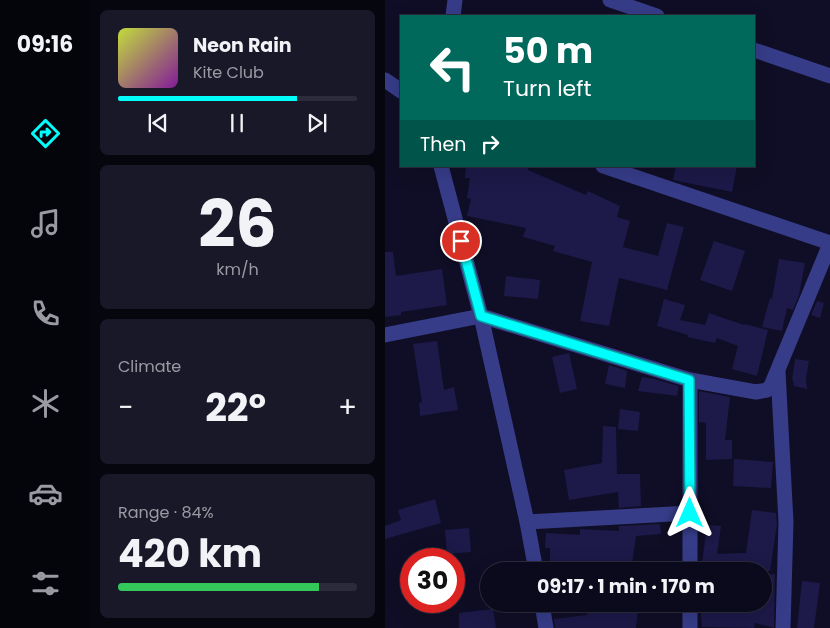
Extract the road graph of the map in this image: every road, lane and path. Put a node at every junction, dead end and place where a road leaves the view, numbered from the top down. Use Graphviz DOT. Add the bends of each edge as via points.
graph roads {
  1 [pos="455,0"];
  2 [pos="610,0"];
  3 [pos="453,15"];
  4 [pos="654,15"];
  5 [pos="755,50"];
  6 [pos="830,76"];
  7 [pos="385,80"];
  8 [pos="400,90"];
  9 [pos="441,167"];
  10 [pos="606,167"];
  11 [pos="830,243"];
  12 [pos="481,316"];
  13 [pos="385,335"];
  14 [pos="778,369"];
  15 [pos="689,380"];
  16 [pos="690,513"];
  17 [pos="527,522"];
  18 [pos="534,562"];
  19 [pos="690,562"];
  20 [pos="543,612"];
  21 [pos="690,612"];
  22 [pos="546,628"];
  23 [pos="690,628"];
  24 [pos="783,628"];
  1 -- 3 [label="street"];
  2 -- 4 [label="street"];
  5 -- 6 [label="street"];
  7 -- 8 [label="street"];
  9 -- 12 [label="street"];
  10 -- 11 [label="street"];
  11 -- 14 [label="street"];
  12 -- 13 [label="street"];
  12 -- 15 [label="street"];
  12 -- 17 [label="street"];
  14 -- 15 [label="street" via="771,386 757,392"];
  14 -- 24 [label="street" via="786,522"];
  15 -- 16 [label="street"];
  16 -- 17 [label="street"];
  16 -- 19 [label="street"];
  17 -- 18 [label="street"];
  20 -- 22 [label="street"];
  21 -- 23 [label="street"];
}
